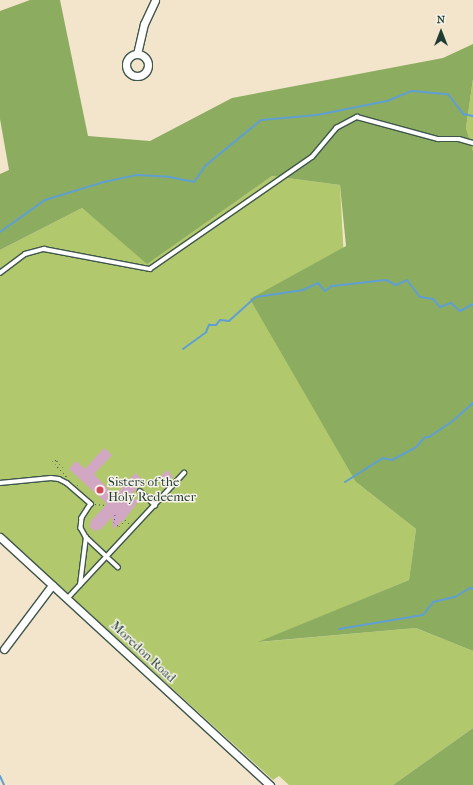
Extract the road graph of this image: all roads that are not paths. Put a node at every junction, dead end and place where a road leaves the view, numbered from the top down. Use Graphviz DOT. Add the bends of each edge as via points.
graph roads {
  1 [pos="155,0"];
  2 [pos="137,54"];
  3 [pos="473,142"];
  4 [pos="0,273"];
  5 [pos="184,473"];
  6 [pos="0,483"];
  7 [pos="140,491"];
  8 [pos="155,505"];
  9 [pos="0,537"];
  10 [pos="86,537"];
  11 [pos="107,557"];
  12 [pos="118,567"];
  13 [pos="52,585"];
  14 [pos="80,586"];
  15 [pos="67,599"];
  16 [pos="4,649"];
  17 [pos="270,785"];
  1 -- 2 [label="street" via="144,24"];
  3 -- 4 [label="lane" via="438,139 357,117 336,128 312,157 150,269 44,248 25,254"];
  5 -- 8 [label="lane"];
  6 -- 10 [label="lane" via="51,478 59,478 67,483 91,504 82,518 81,528"];
  7 -- 8 [label="lane"];
  8 -- 11 [label="lane"];
  9 -- 13 [label="street, Moredon Road"];
  10 -- 11 [label="lane"];
  10 -- 14 [label="lane"];
  11 -- 12 [label="lane"];
  11 -- 14 [label="lane"];
  13 -- 15 [label="street, Moredon Road"];
  13 -- 16 [label="street"];
  14 -- 15 [label="lane"];
  15 -- 17 [label="street, Moredon Road"];
}
